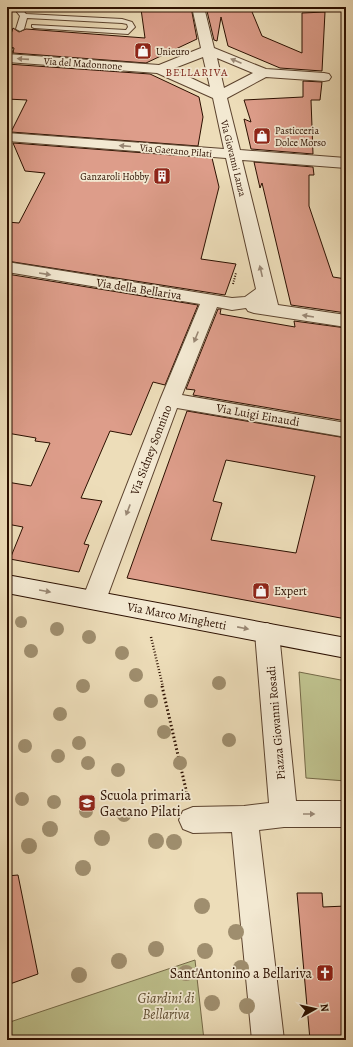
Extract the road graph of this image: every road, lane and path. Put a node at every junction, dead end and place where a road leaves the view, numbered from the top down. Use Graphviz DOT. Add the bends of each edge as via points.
graph roads {
  1 [pos="16,7"];
  2 [pos="198,7"];
  3 [pos="24,16"];
  4 [pos="34,26"];
  5 [pos="20,29"];
  6 [pos="208,50"];
  7 [pos="8,54"];
  8 [pos="160,69"];
  9 [pos="264,73"];
  10 [pos="324,77"];
  11 [pos="219,96"];
  12 [pos="7,137"];
  13 [pos="234,154"];
  14 [pos="346,163"];
  15 [pos="7,267"];
  16 [pos="238,267"];
  17 [pos="232,285"];
  18 [pos="265,289"];
  19 [pos="208,307"];
  20 [pos="270,309"];
  21 [pos="346,321"];
  22 [pos="170,400"];
  23 [pos="346,430"];
  24 [pos="7,584"];
  25 [pos="94,600"];
  26 [pos="268,633"];
  27 [pos="151,637"];
  28 [pos="346,648"];
  29 [pos="284,814"];
  30 [pos="346,814"];
  31 [pos="244,819"];
  32 [pos="193,820"];
  33 [pos="268,1040"];
  1 -- 3 [label="lane"];
  2 -- 6 [label="street, Via Giovanni Lanza"];
  3 -- 4 [label="lane" via="122,21 130,23 132,28 128,32"];
  3 -- 5 [label="lane"];
  6 -- 8 [label="street, Via del Madonnone"];
  9 -- 6 [label="street, one-way"];
  6 -- 11 [label="street, Via Giovanni Lanza"];
  8 -- 7 [label="street, Via del Madonnone, one-way"];
  8 -- 11 [label="street, Via del Madonnone"];
  9 -- 10 [label="street"];
  9 -- 11 [label="street"];
  11 -- 13 [label="street, Via Giovanni Lanza"];
  13 -- 12 [label="street, Via Gaetano Pilati, one-way"];
  13 -- 14 [label="street, Via Gaetano Pilati"];
  18 -- 13 [label="street, Via Giovanni Lanza, one-way"];
  15 -- 19 [label="street, Via della Bellariva, one-way"];
  16 -- 17 [label="path"];
  18 -- 19 [label="street, Via della Bellariva" via="262,295 247,303"];
  18 -- 20 [label="street, Via Giovanni Lanza"];
  19 -- 20 [label="street, Via della Bellariva" via="244,306"];
  19 -- 22 [label="street, Via Sidney Sonnino, one-way"];
  21 -- 20 [label="street, Via della Bellariva, one-way"];
  22 -- 23 [label="street, Via Luigi Einaudi"];
  22 -- 25 [label="street, Via Sidney Sonnino, one-way"];
  24 -- 25 [label="street, Via Marco Minghetti, one-way"];
  25 -- 26 [label="street, Via Marco Minghetti, one-way"];
  26 -- 28 [label="street, Via Marco Minghetti"];
  26 -- 29 [label="street, Piazza Giovanni Rosadi"];
  27 -- 32 [label="path"];
  29 -- 30 [label="street, one-way"];
  29 -- 31 [label="street"];
  31 -- 32 [label="street"];
  31 -- 33 [label="street"];
}
